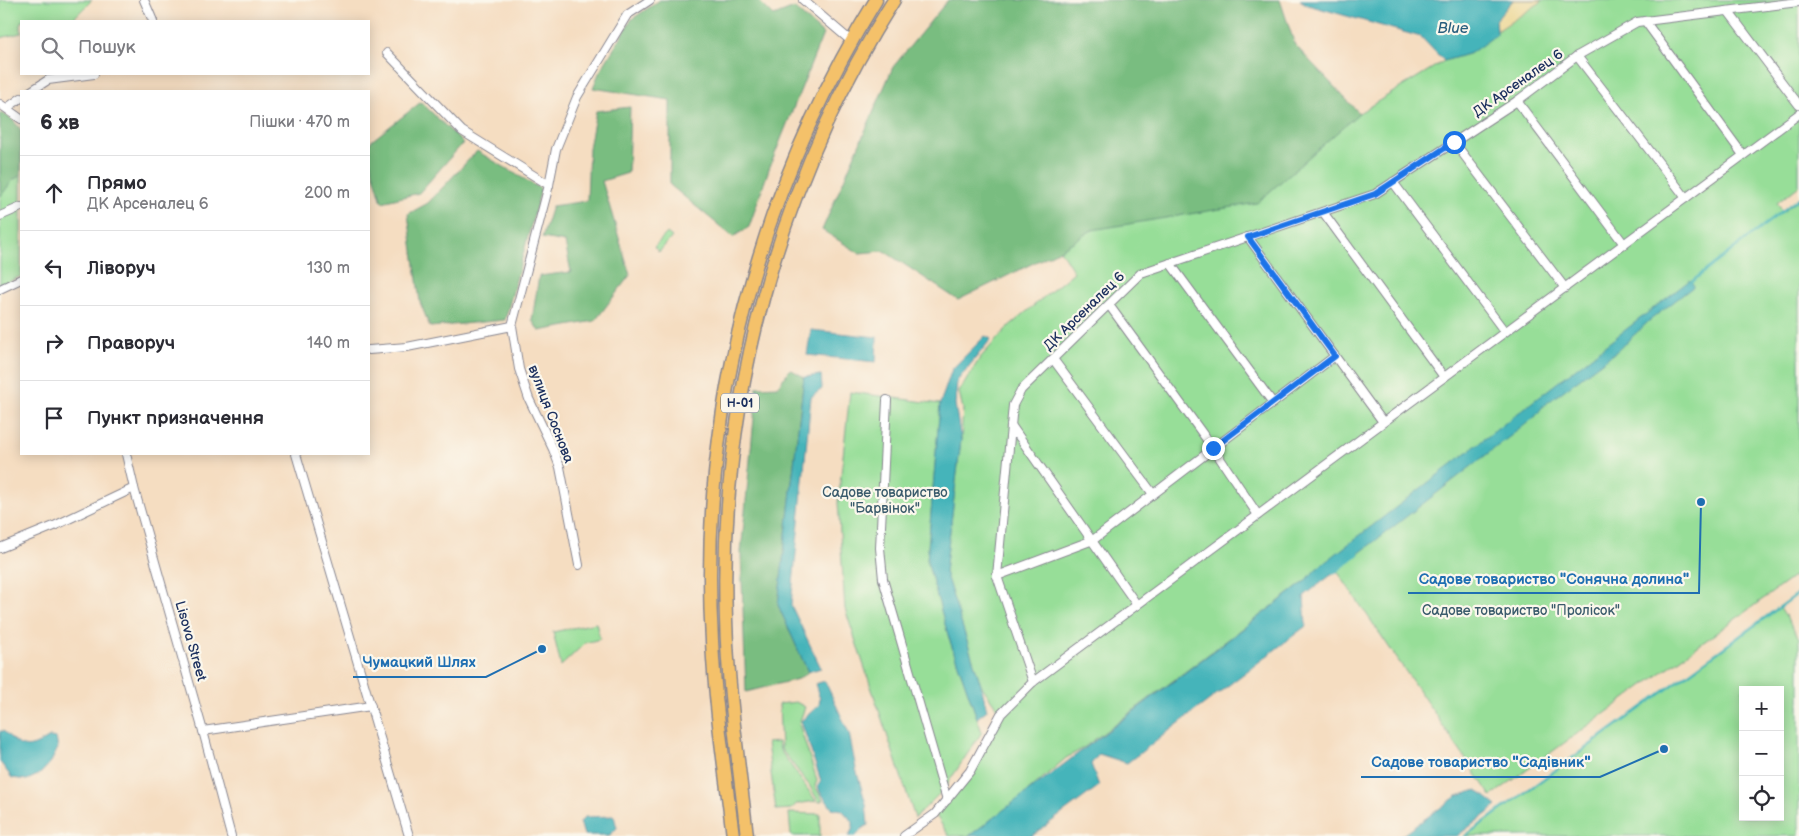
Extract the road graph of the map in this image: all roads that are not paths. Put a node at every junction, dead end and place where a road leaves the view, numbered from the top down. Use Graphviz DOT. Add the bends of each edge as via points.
graph roads {
  1 [pos="144,0"];
  2 [pos="650,0"];
  3 [pos="803,0"];
  4 [pos="876,0"];
  5 [pos="894,0"];
  6 [pos="1799,2"];
  7 [pos="1728,11"];
  8 [pos="153,20"];
  9 [pos="1645,21"];
  10 [pos="851,41"];
  11 [pos="387,53"];
  12 [pos="1577,56"];
  13 [pos="86,75"];
  14 [pos="33,90"];
  15 [pos="20,98"];
  16 [pos="1517,101"];
  17 [pos="1799,105"];
  18 [pos="4,106"];
  19 [pos="1799,114"];
  20 [pos="20,119"];
  21 [pos="1454,142"];
  22 [pos="1744,155"];
  23 [pos="1393,182"];
  24 [pos="549,185"];
  25 [pos="1686,198"];
  26 [pos="20,207"];
  27 [pos="1323,212"];
  28 [pos="0,216"];
  29 [pos="1248,237"];
  30 [pos="1624,244"];
  31 [pos="1170,263"];
  32 [pos="20,279"];
  33 [pos="1564,288"];
  34 [pos="0,289"];
  35 [pos="1108,305"];
  36 [pos="512,326"];
  37 [pos="1505,332"];
  38 [pos="370,350"];
  39 [pos="1335,356"];
  40 [pos="1053,359"];
  41 [pos="1444,377"];
  42 [pos="887,400"];
  43 [pos="1273,403"];
  44 [pos="1383,422"];
  45 [pos="1011,426"];
  46 [pos="1213,448"];
  47 [pos="126,455"];
  48 [pos="296,455"];
  49 [pos="134,488"];
  50 [pos="1153,494"];
  51 [pos="1258,515"];
  52 [pos="1093,540"];
  53 [pos="0,548"];
  54 [pos="579,565"];
  55 [pos="997,576"];
  56 [pos="1137,604"];
  57 [pos="1033,682"];
  58 [pos="370,706"];
  59 [pos="203,731"];
  60 [pos="947,800"];
  61 [pos="230,836"];
  62 [pos="409,836"];
  63 [pos="733,836"];
  64 [pos="747,836"];
  65 [pos="904,836"];
  1 -- 8 [label="street"];
  2 -- 24 [label="street" via="627,15 577,97 556,149"];
  3 -- 10 [label="street"];
  4 -- 10 [label="main road, Н-01"];
  5 -- 64 [label="main road, Н-01" via="835,107 789,214 768,281 738,413 728,506 726,619"];
  6 -- 7 [label="street, ДК Арсеналец 6"];
  7 -- 9 [label="street, ДК Арсеналец 6"];
  7 -- 17 [label="street"];
  9 -- 12 [label="street, ДК Арсеналец 6" via="1637,22"];
  9 -- 22 [label="street"];
  10 -- 63 [label="main road, Н-01" via="791,167 762,245 737,341 718,447 712,508 711,639"];
  11 -- 24 [label="street" via="462,131"];
  12 -- 16 [label="street, ДК Арсеналец 6"];
  12 -- 25 [label="street"];
  13 -- 14 [label="street" via="48,80"];
  15 -- 18 [label="street"];
  16 -- 21 [label="street, ДК Арсеналец 6"];
  16 -- 30 [label="street"];
  18 -- 20 [label="street"];
  19 -- 22 [label="street"];
  21 -- 23 [label="street, ДК Арсеналец 6"];
  21 -- 33 [label="street"];
  22 -- 25 [label="street"];
  23 -- 27 [label="street, ДК Арсеналец 6" via="1375,194"];
  23 -- 37 [label="street"];
  24 -- 36 [label="street"];
  25 -- 30 [label="street"];
  26 -- 28 [label="street"];
  27 -- 29 [label="street, ДК Арсеналец 6"];
  27 -- 41 [label="street"];
  29 -- 31 [label="street, ДК Арсеналец 6"];
  29 -- 39 [label="street"];
  30 -- 33 [label="street"];
  31 -- 35 [label="street, ДК Арсеналец 6" via="1141,273"];
  31 -- 43 [label="street"];
  32 -- 34 [label="street"];
  33 -- 37 [label="street"];
  35 -- 40 [label="street, ДК Арсеналец 6"];
  35 -- 46 [label="street"];
  36 -- 38 [label="street"];
  36 -- 54 [label="street, вулиця Соснова" via="519,369 529,399 560,467"];
  37 -- 41 [label="street"];
  39 -- 43 [label="street"];
  39 -- 44 [label="street"];
  40 -- 45 [label="street, ДК Арсеналец 6" via="1021,390 1013,405"];
  40 -- 50 [label="street"];
  41 -- 44 [label="street"];
  42 -- 60 [label="street" via="880,548 883,579"];
  43 -- 46 [label="street"];
  44 -- 51 [label="street"];
  45 -- 52 [label="street"];
  45 -- 55 [label="street, ДК Арсеналец 6"];
  46 -- 50 [label="street"];
  46 -- 51 [label="street"];
  47 -- 49 [label="street, Lisova Street"];
  48 -- 58 [label="street"];
  49 -- 53 [label="street"];
  49 -- 59 [label="street, Lisova Street"];
  50 -- 52 [label="street"];
  51 -- 56 [label="street"];
  52 -- 55 [label="street"];
  52 -- 56 [label="street"];
  55 -- 57 [label="street, ДК Арсеналец 6"];
  56 -- 57 [label="street"];
  57 -- 60 [label="street" via="1001,714 970,771"];
  58 -- 59 [label="street"];
  58 -- 62 [label="street"];
  59 -- 61 [label="street, Lisova Street"];
  60 -- 65 [label="street" via="935,814"];
}
